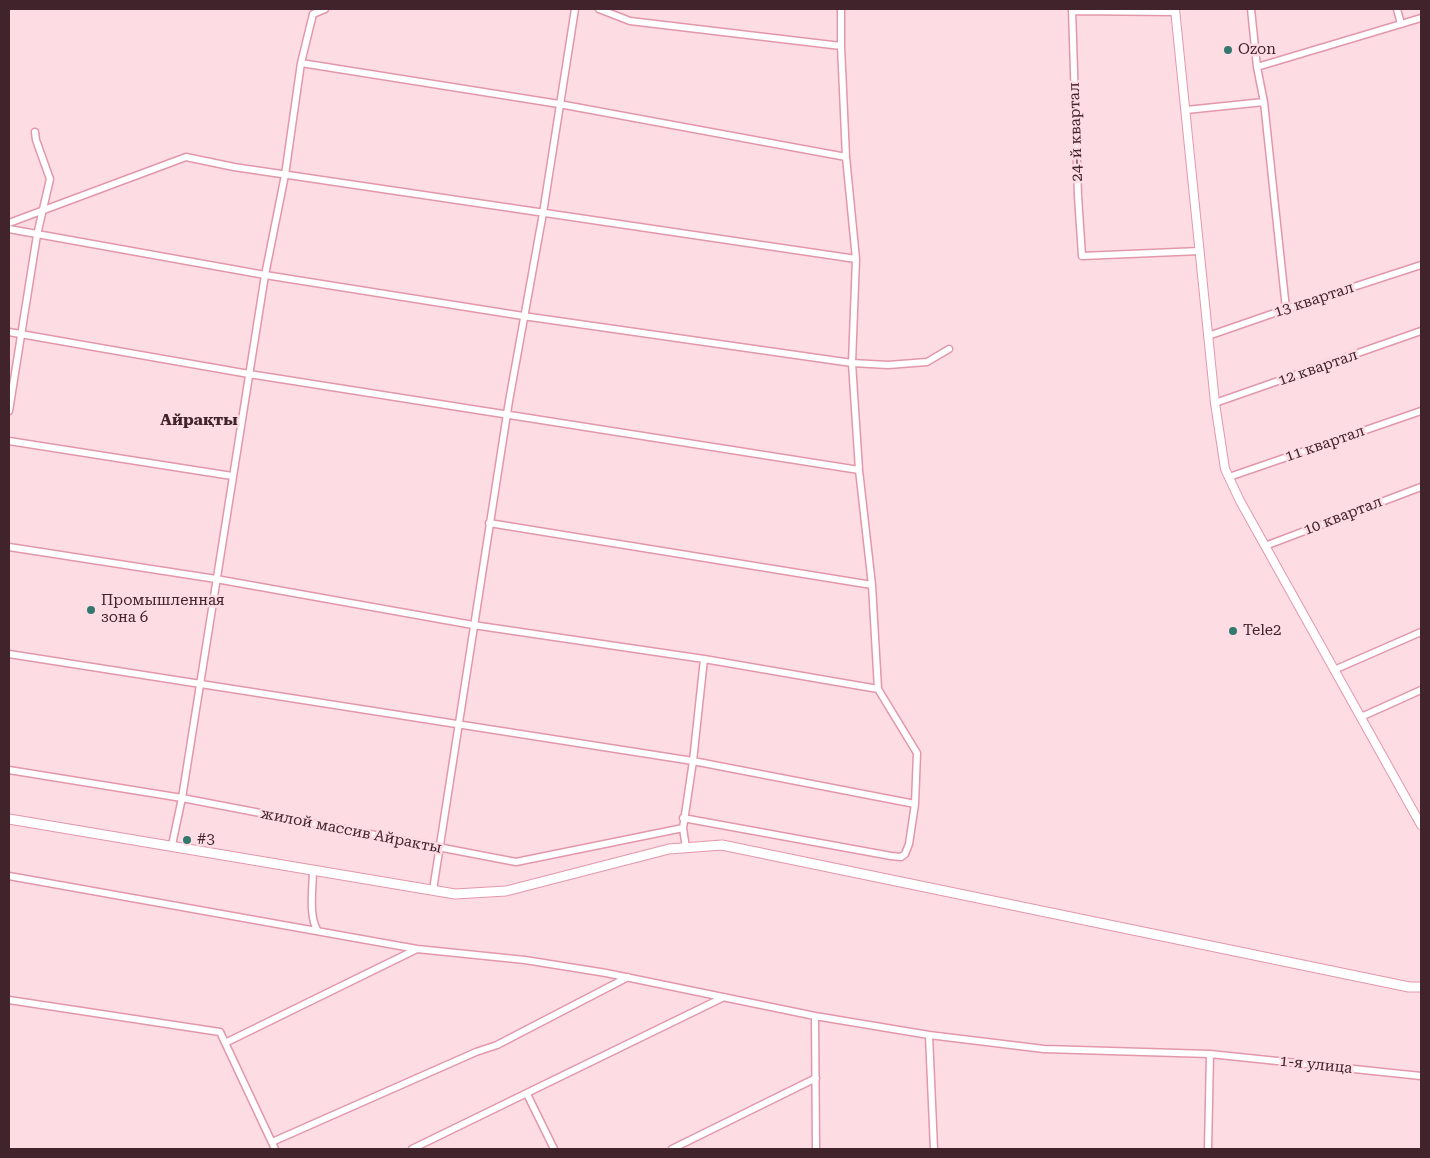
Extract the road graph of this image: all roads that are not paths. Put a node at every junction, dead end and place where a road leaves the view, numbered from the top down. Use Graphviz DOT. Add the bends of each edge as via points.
graph roads {
  1 [pos="325,9"];
  2 [pos="575,9"];
  3 [pos="599,9"];
  4 [pos="841,9"];
  5 [pos="1251,9"];
  6 [pos="1397,9"];
  7 [pos="1072,10"];
  8 [pos="1175,10"];
  9 [pos="1421,18"];
  10 [pos="1401,24"];
  11 [pos="840,46"];
  12 [pos="301,63"];
  13 [pos="1257,67"];
  14 [pos="1264,102"];
  15 [pos="559,104"];
  16 [pos="1186,110"];
  17 [pos="35,132"];
  18 [pos="846,157"];
  19 [pos="285,175"];
  20 [pos="43,210"];
  21 [pos="543,214"];
  22 [pos="9,224"];
  23 [pos="9,229"];
  24 [pos="37,235"];
  25 [pos="1200,251"];
  26 [pos="856,259"];
  27 [pos="1421,265"];
  28 [pos="264,275"];
  29 [pos="1286,309"];
  30 [pos="523,316"];
  31 [pos="1421,331"];
  32 [pos="9,332"];
  33 [pos="20,334"];
  34 [pos="1208,336"];
  35 [pos="949,350"];
  36 [pos="852,363"];
  37 [pos="249,374"];
  38 [pos="1215,403"];
  39 [pos="9,411"];
  40 [pos="1421,411"];
  41 [pos="507,414"];
  42 [pos="9,441"];
  43 [pos="859,470"];
  44 [pos="232,476"];
  45 [pos="1229,477"];
  46 [pos="1421,487"];
  47 [pos="489,523"];
  48 [pos="9,546"];
  49 [pos="1265,546"];
  50 [pos="216,579"];
  51 [pos="872,585"];
  52 [pos="473,625"];
  53 [pos="1421,632"];
  54 [pos="9,654"];
  55 [pos="704,659"];
  56 [pos="1334,670"];
  57 [pos="200,684"];
  58 [pos="878,689"];
  59 [pos="1421,690"];
  60 [pos="1361,718"];
  61 [pos="457,725"];
  62 [pos="693,762"];
  63 [pos="9,770"];
  64 [pos="182,798"];
  65 [pos="915,804"];
  66 [pos="684,818"];
  67 [pos="9,819"];
  68 [pos="1421,824"];
  69 [pos="683,828"];
  70 [pos="172,846"];
  71 [pos="439,848"];
  72 [pos="686,848"];
  73 [pos="313,870"];
  74 [pos="9,876"];
  75 [pos="433,890"];
  76 [pos="318,931"];
  77 [pos="417,949"];
  78 [pos="628,978"];
  79 [pos="1421,987"];
  80 [pos="724,997"];
  81 [pos="9,1000"];
  82 [pos="815,1016"];
  83 [pos="929,1035"];
  84 [pos="225,1043"];
  85 [pos="1210,1054"];
  86 [pos="1421,1076"];
  87 [pos="816,1078"];
  88 [pos="527,1094"];
  89 [pos="272,1142"];
  90 [pos="275,1149"];
  91 [pos="412,1149"];
  92 [pos="554,1149"];
  93 [pos="672,1149"];
  94 [pos="816,1149"];
  95 [pos="934,1149"];
  96 [pos="1208,1149"];
  1 -- 12 [label="street" via="312,14"];
  2 -- 15 [label="street"];
  3 -- 11 [label="street" via="630,21"];
  4 -- 11 [label="street"];
  5 -- 13 [label="street"];
  6 -- 10 [label="street"];
  7 -- 8 [label="street"];
  7 -- 25 [label="street, 24-й квартал" via="1082,256"];
  8 -- 16 [label="street"];
  9 -- 10 [label="street"];
  10 -- 13 [label="street"];
  11 -- 18 [label="street"];
  12 -- 15 [label="street"];
  12 -- 19 [label="street"];
  13 -- 14 [label="street"];
  14 -- 16 [label="street"];
  14 -- 29 [label="street"];
  15 -- 18 [label="street"];
  15 -- 21 [label="street"];
  16 -- 25 [label="street"];
  17 -- 20 [label="street" via="50,179"];
  18 -- 26 [label="street"];
  19 -- 20 [label="street" via="186,157"];
  19 -- 21 [label="street"];
  19 -- 28 [label="street"];
  20 -- 22 [label="street"];
  20 -- 24 [label="street"];
  21 -- 26 [label="street"];
  21 -- 30 [label="street"];
  23 -- 24 [label="street"];
  24 -- 28 [label="street"];
  24 -- 33 [label="street"];
  25 -- 34 [label="street"];
  26 -- 36 [label="street"];
  27 -- 29 [label="street, 13 квартал"];
  28 -- 30 [label="street"];
  28 -- 37 [label="street"];
  29 -- 34 [label="street, 13 квартал"];
  30 -- 36 [label="street"];
  30 -- 41 [label="street"];
  31 -- 38 [label="street, 12 квартал"];
  32 -- 33 [label="street"];
  33 -- 37 [label="street"];
  33 -- 39 [label="street"];
  34 -- 38 [label="street"];
  35 -- 36 [label="street" via="927,362"];
  36 -- 43 [label="street"];
  37 -- 41 [label="street"];
  37 -- 44 [label="street"];
  38 -- 45 [label="street"];
  40 -- 45 [label="street, 11 квартал"];
  41 -- 43 [label="street"];
  41 -- 47 [label="street"];
  42 -- 44 [label="street"];
  43 -- 51 [label="street"];
  44 -- 50 [label="street"];
  45 -- 49 [label="street"];
  46 -- 49 [label="street, 10 квартал"];
  47 -- 51 [label="street"];
  47 -- 52 [label="street"];
  48 -- 50 [label="street"];
  49 -- 56 [label="street"];
  50 -- 52 [label="street"];
  50 -- 57 [label="street"];
  51 -- 58 [label="street"];
  52 -- 55 [label="street"];
  52 -- 61 [label="street"];
  53 -- 56 [label="street"];
  54 -- 57 [label="street"];
  55 -- 58 [label="street"];
  55 -- 62 [label="street"];
  56 -- 60 [label="street"];
  57 -- 61 [label="street"];
  57 -- 64 [label="street"];
  58 -- 65 [label="street" via="917,754"];
  59 -- 60 [label="street"];
  60 -- 68 [label="street"];
  61 -- 62 [label="street"];
  61 -- 71 [label="street"];
  62 -- 65 [label="street"];
  62 -- 66 [label="street"];
  63 -- 64 [label="street, жилой массив Айракты"];
  64 -- 70 [label="street"];
  64 -- 71 [label="street, жилой массив Айракты"];
  65 -- 66 [label="street" via="909,844 901,857"];
  66 -- 69 [label="street"];
  67 -- 70 [label="main road"];
  69 -- 71 [label="street, жилой массив Айракты" via="516,862"];
  69 -- 72 [label="street"];
  70 -- 73 [label="main road"];
  71 -- 75 [label="street"];
  72 -- 75 [label="main road" via="669,849 506,891 456,894"];
  72 -- 79 [label="main road" via="722,845 1318,969"];
  73 -- 75 [label="main road"];
  73 -- 76 [label="street" via="312,915"];
  74 -- 76 [label="street, 1-я улица"];
  76 -- 77 [label="street, 1-я улица"];
  77 -- 78 [label="street, 1-я улица" via="525,960"];
  77 -- 84 [label="street"];
  78 -- 80 [label="street, 1-я улица"];
  78 -- 89 [label="street" via="497,1045"];
  80 -- 82 [label="street, 1-я улица"];
  80 -- 88 [label="street"];
  81 -- 84 [label="street" via="220,1032"];
  82 -- 83 [label="street, 1-я улица"];
  82 -- 87 [label="street"];
  83 -- 85 [label="street, 1-я улица" via="1044,1049"];
  83 -- 95 [label="street"];
  84 -- 89 [label="street"];
  85 -- 86 [label="street, 1-я улица"];
  85 -- 96 [label="street"];
  87 -- 93 [label="street"];
  87 -- 94 [label="street"];
  88 -- 91 [label="street"];
  88 -- 92 [label="street"];
  89 -- 90 [label="street"];
}
